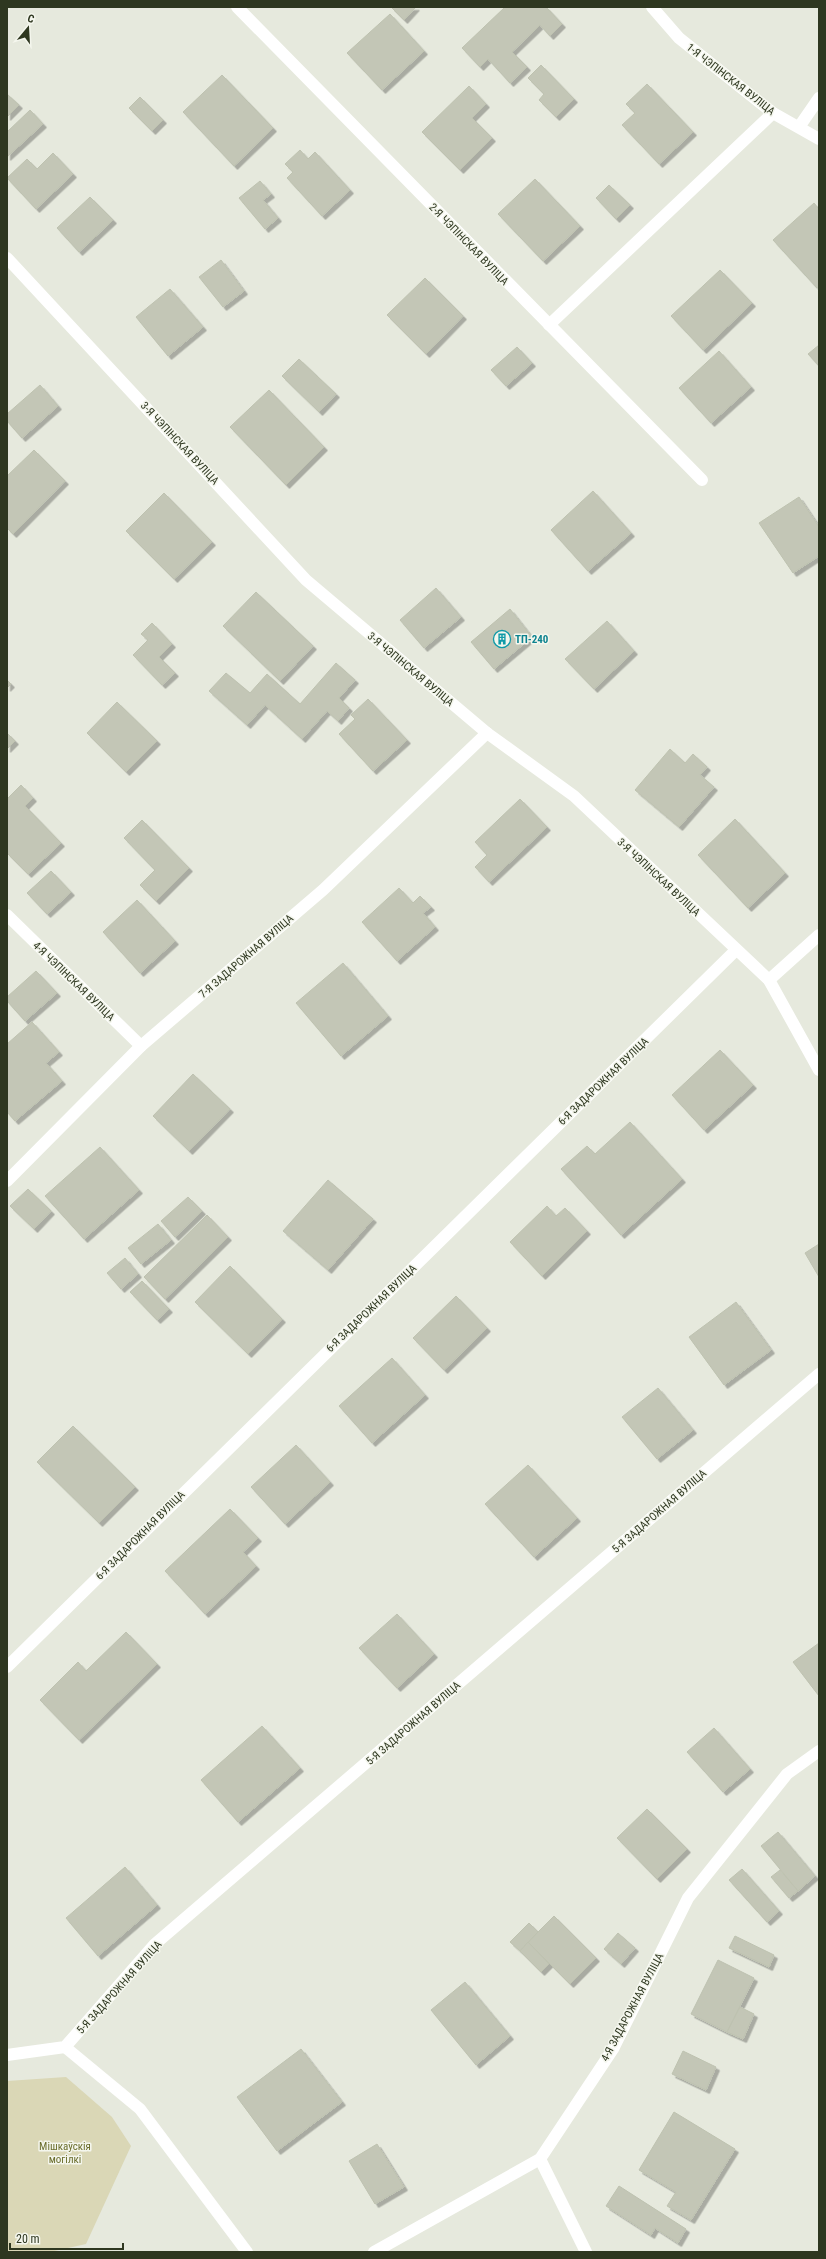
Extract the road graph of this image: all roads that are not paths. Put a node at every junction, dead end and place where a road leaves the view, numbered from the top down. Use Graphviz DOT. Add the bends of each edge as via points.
graph roads {
  1 [pos="237,7"];
  2 [pos="652,7"];
  3 [pos="819,98"];
  4 [pos="773,113"];
  5 [pos="799,127"];
  6 [pos="819,139"];
  7 [pos="7,258"];
  8 [pos="549,325"];
  9 [pos="702,480"];
  10 [pos="487,733"];
  11 [pos="7,915"];
  12 [pos="819,935"];
  13 [pos="736,950"];
  14 [pos="769,980"];
  15 [pos="141,1046"];
  16 [pos="819,1070"];
  17 [pos="7,1181"];
  18 [pos="819,1374"];
  19 [pos="7,1667"];
  20 [pos="819,1751"];
  21 [pos="65,2047"];
  22 [pos="7,2055"];
  23 [pos="540,2159"];
  24 [pos="247,2252"];
  25 [pos="374,2252"];
  26 [pos="586,2252"];
  1 -- 8 [label="street, 2-Я ЧЭПІНСКАЯ ВУЛІЦА"];
  2 -- 4 [label="street, 1-Я ЧЭПІНСКАЯ ВУЛІЦА" via="679,38"];
  3 -- 5 [label="street"];
  4 -- 5 [label="street, 1-Я ЧЭПІНСКАЯ ВУЛІЦА"];
  4 -- 8 [label="street"];
  5 -- 6 [label="street, 1-Я ЧЭПІНСКАЯ ВУЛІЦА"];
  7 -- 10 [label="street, 3-Я ЧЭПІНСКАЯ ВУЛІЦА" via="306,580"];
  8 -- 9 [label="street, 2-Я ЧЭПІНСКАЯ ВУЛІЦА"];
  10 -- 13 [label="street, 3-Я ЧЭПІНСКАЯ ВУЛІЦА" via="574,796"];
  10 -- 15 [label="street, 7-Я ЗАДАРОЖНАЯ ВУЛІЦА" via="323,890"];
  11 -- 15 [label="street, 4-Я ЧЭПІНСКАЯ ВУЛІЦА"];
  12 -- 14 [label="street"];
  13 -- 14 [label="street, 3-Я ЧЭПІНСКАЯ ВУЛІЦА"];
  13 -- 19 [label="street, 6-Я ЗАДАРОЖНАЯ ВУЛІЦА"];
  14 -- 16 [label="street, 3-Я ЧЭПІНСКАЯ ВУЛІЦА"];
  15 -- 17 [label="street, 7-Я ЗАДАРОЖНАЯ ВУЛІЦА"];
  18 -- 21 [label="street, 5-Я ЗАДАРОЖНАЯ ВУЛІЦА" via="156,1944"];
  20 -- 23 [label="street, 4-Я ЗАДАРОЖНАЯ ВУЛІЦА" via="787,1774 688,1898 613,2049"];
  21 -- 22 [label="street"];
  21 -- 24 [label="street" via="140,2109"];
  23 -- 25 [label="street, 4-Я ЗАДАРОЖНАЯ ВУЛІЦА"];
  23 -- 26 [label="street"];
}
